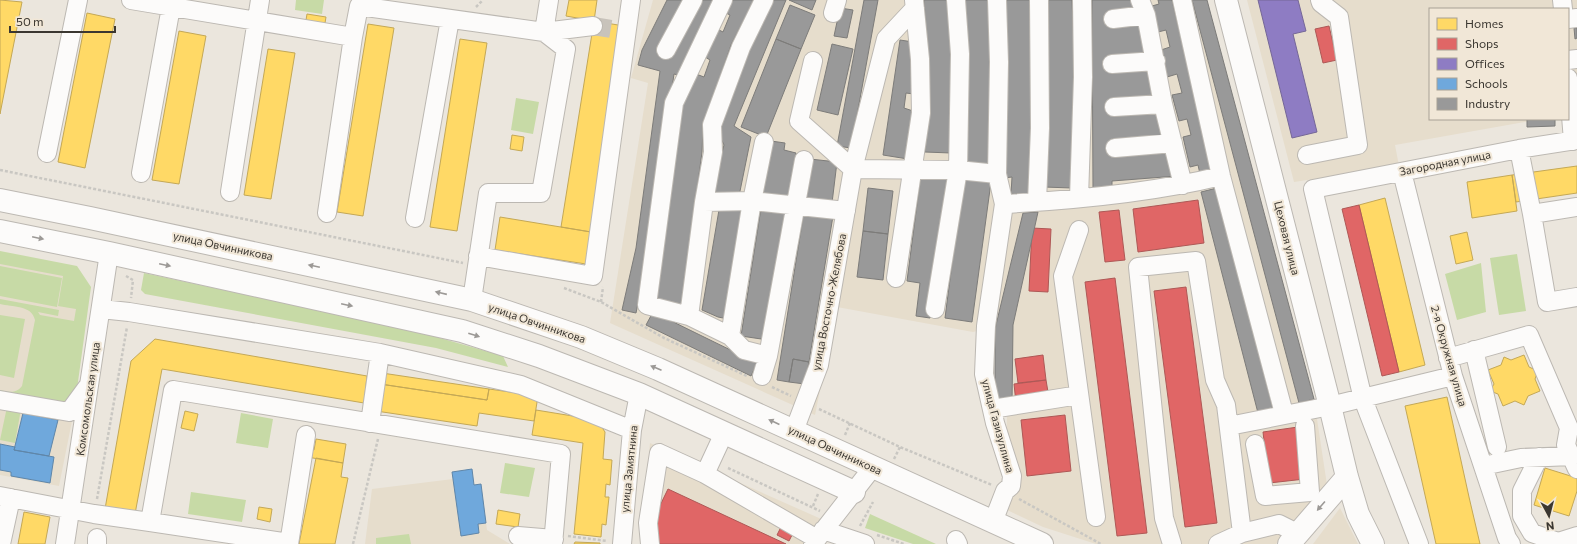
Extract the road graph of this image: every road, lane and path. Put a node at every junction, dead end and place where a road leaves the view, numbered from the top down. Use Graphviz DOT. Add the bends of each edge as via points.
graph roads {
  1 [pos="78,0"];
  2 [pos="132,0"];
  3 [pos="260,0"];
  4 [pos="549,0"];
  5 [pos="632,0"];
  6 [pos="693,0"];
  7 [pos="723,0"];
  8 [pos="764,0"];
  9 [pos="956,0"];
  10 [pos="997,0"];
  11 [pos="1039,0"];
  12 [pos="1082,0"];
  13 [pos="1182,0"];
  14 [pos="1226,0"];
  15 [pos="1320,0"];
  16 [pos="174,3"];
  17 [pos="914,4"];
  18 [pos="1143,8"];
  19 [pos="450,19"];
  20 [pos="1113,19"];
  21 [pos="257,20"];
  22 [pos="593,26"];
  23 [pos="544,32"];
  24 [pos="353,37"];
  25 [pos="666,50"];
  26 [pos="813,61"];
  27 [pos="1156,61"];
  28 [pos="1112,64"];
  29 [pos="1569,87"];
  30 [pos="1163,104"];
  31 [pos="1114,107"];
  32 [pos="1575,140"];
  33 [pos="764,142"];
  34 [pos="1173,143"];
  35 [pos="1115,148"];
  36 [pos="1519,149"];
  37 [pos="47,153"];
  38 [pos="1307,155"];
  39 [pos="804,160"];
  40 [pos="853,169"];
  41 [pos="912,169"];
  42 [pos="958,170"];
  43 [pos="1402,172"];
  44 [pos="141,173"];
  45 [pos="997,174"];
  46 [pos="1221,176"];
  47 [pos="1183,185"];
  48 [pos="230,192"];
  49 [pos="1079,198"];
  50 [pos="0,200"];
  51 [pos="752,201"];
  52 [pos="704,202"];
  53 [pos="1038,202"];
  54 [pos="1004,204"];
  55 [pos="796,206"];
  56 [pos="1577,207"];
  57 [pos="846,211"];
  58 [pos="327,213"];
  59 [pos="1532,214"];
  60 [pos="415,218"];
  61 [pos="1079,230"];
  62 [pos="0,231"];
  63 [pos="109,253"];
  64 [pos="478,256"];
  65 [pos="896,278"];
  66 [pos="1577,297"];
  67 [pos="472,300"];
  68 [pos="101,309"];
  69 [pos="935,309"];
  70 [pos="689,316"];
  71 [pos="730,336"];
  72 [pos="1474,350"];
  73 [pos="380,353"];
  74 [pos="768,356"];
  75 [pos="1448,358"];
  76 [pos="762,376"];
  77 [pos="1452,376"];
  78 [pos="90,384"];
  79 [pos="639,394"];
  80 [pos="1079,395"];
  81 [pos="1363,399"];
  82 [pos="0,400"];
  83 [pos="1282,406"];
  84 [pos="1330,406"];
  85 [pos="992,409"];
  86 [pos="376,424"];
  87 [pos="1229,426"];
  88 [pos="1305,426"];
  89 [pos="632,430"];
  90 [pos="794,431"];
  91 [pos="724,433"];
  92 [pos="306,435"];
  93 [pos="1255,444"];
  94 [pos="1497,447"];
  95 [pos="1539,458"];
  96 [pos="1574,463"];
  97 [pos="1483,466"];
  98 [pos="708,467"];
  99 [pos="873,467"];
  100 [pos="1347,477"];
  101 [pos="854,492"];
  102 [pos="1280,495"];
  103 [pos="6,497"];
  104 [pos="873,502"];
  105 [pos="72,510"];
  106 [pos="1096,517"];
  107 [pos="150,522"];
  108 [pos="993,522"];
  109 [pos="821,533"];
  110 [pos="1242,533"];
  111 [pos="1289,534"];
  112 [pos="518,536"];
  113 [pos="866,536"];
  114 [pos="1577,536"];
  115 [pos="554,539"];
  116 [pos="1367,541"];
  117 [pos="1509,541"];
  118 [pos="1,544"];
  119 [pos="65,544"];
  120 [pos="289,544"];
  121 [pos="353,544"];
  122 [pos="622,544"];
  123 [pos="650,544"];
  124 [pos="838,544"];
  125 [pos="904,544"];
  126 [pos="1042,544"];
  127 [pos="1172,544"];
  128 [pos="1218,544"];
  129 [pos="1419,544"];
  1 -- 37 [label="street"];
  2 -- 16 [label="street"];
  3 -- 21 [label="street"];
  4 -- 23 [label="street"];
  5 -- 64 [label="street" via="625,32 594,276"];
  6 -- 25 [label="street"];
  7 -- 70 [label="street" via="674,103 647,305"];
  8 -- 52 [label="street" via="742,47 712,125 713,152"];
  9 -- 42 [label="street" via="960,54"];
  10 -- 45 [label="street"];
  11 -- 53 [label="street"];
  12 -- 49 [label="street" via="1083,77"];
  13 -- 46 [label="street"];
  14 -- 84 [label="main road, Цеховая улица"];
  15 -- 38 [label="street" via="1339,17 1358,145"];
  16 -- 21 [label="street"];
  16 -- 44 [label="street"];
  17 -- 40 [label="street, улица Восточно-Желябова" via="886,39"];
  17 -- 41 [label="street" via="920,59 921,113"];
  18 -- 20 [label="street"];
  18 -- 27 [label="street"];
  19 -- 23 [label="street"];
  19 -- 24 [label="street" via="358,6"];
  19 -- 60 [label="street"];
  21 -- 24 [label="street"];
  21 -- 48 [label="street"];
  22 -- 23 [label="street"];
  23 -- 64 [label="street" via="566,49 541,193 488,193"];
  24 -- 58 [label="street"];
  26 -- 40 [label="street" via="799,122"];
  27 -- 28 [label="street"];
  27 -- 30 [label="street"];
  29 -- 32 [label="street"];
  30 -- 31 [label="street"];
  30 -- 34 [label="street"];
  32 -- 36 [label="street, Загородная улица"];
  33 -- 51 [label="street"];
  34 -- 35 [label="street"];
  34 -- 47 [label="street"];
  36 -- 43 [label="street, Загородная улица"];
  36 -- 59 [label="street"];
  39 -- 55 [label="street"];
  40 -- 41 [label="street"];
  40 -- 57 [label="street, улица Восточно-Желябова"];
  41 -- 42 [label="street"];
  41 -- 65 [label="street"];
  42 -- 45 [label="street"];
  42 -- 69 [label="street"];
  43 -- 75 [label="street, 2-я Окружная улица"];
  43 -- 81 [label="street, Загородная улица" via="1313,189"];
  45 -- 54 [label="street"];
  46 -- 47 [label="street"];
  46 -- 83 [label="street"];
  47 -- 49 [label="street"];
  49 -- 53 [label="street"];
  67 -- 50 [label="main road, улица Овчинникова, one-way"];
  51 -- 52 [label="street"];
  51 -- 55 [label="street"];
  51 -- 71 [label="street"];
  52 -- 70 [label="street"];
  53 -- 54 [label="street"];
  54 -- 85 [label="street, улица Газизуллина" via="986,326 984,374"];
  55 -- 57 [label="street"];
  55 -- 74 [label="street"];
  56 -- 59 [label="street"];
  57 -- 90 [label="street, улица Восточно-Желябова" via="819,365"];
  59 -- 66 [label="street" via="1547,302"];
  61 -- 80 [label="street" via="1063,276"];
  62 -- 63 [label="main road, one-way"];
  63 -- 68 [label="street, Комсомольская улица"];
  63 -- 79 [label="main road, one-way" via="462,331 539,356"];
  64 -- 67 [label="street"];
  90 -- 67 [label="main road, улица Овчинникова, one-way" via="581,337"];
  68 -- 73 [label="street"];
  68 -- 78 [label="street, Комсомольская улица"];
  70 -- 71 [label="street"];
  71 -- 74 [label="street" via="744,350"];
  72 -- 75 [label="street"];
  72 -- 94 [label="street"];
  72 -- 96 [label="street" via="1529,335 1569,428 1566,444"];
  73 -- 86 [label="street"];
  73 -- 89 [label="street" via="521,385"];
  74 -- 76 [label="street"];
  75 -- 77 [label="street, 2-я Окружная улица"];
  77 -- 81 [label="street"];
  77 -- 97 [label="street, 2-я Окружная улица"];
  78 -- 82 [label="street" via="69,412"];
  78 -- 105 [label="street, Комсомольская улица"];
  79 -- 89 [label="street, улица Замятнина"];
  79 -- 91 [label="main road"];
  80 -- 85 [label="street"];
  80 -- 106 [label="street"];
  81 -- 84 [label="street"];
  81 -- 129 [label="street"];
  84 -- 87 [label="street"];
  84 -- 100 [label="main road, Цеховая улица"];
  85 -- 108 [label="street, улица Газизуллина" via="1012,476 1011,486 1005,491"];
  86 -- 107 [label="street" via="174,390"];
  86 -- 115 [label="street" via="561,454"];
  86 -- 121 [label="path"];
  87 -- 110 [label="street"];
  87 -- 127 [label="street" via="1226,405 1215,380 1196,261 1138,267 1164,518"];
  88 -- 102 [label="street" via="1310,492"];
  89 -- 122 [label="street, улица Замятнина"];
  90 -- 99 [label="main road, улица Овчинникова"];
  91 -- 98 [label="street"];
  91 -- 101 [label="main road"];
  92 -- 120 [label="street"];
  93 -- 102 [label="street" via="1265,496"];
  95 -- 96 [label="street"];
  95 -- 97 [label="street" via="1521,458"];
  95 -- 114 [label="street" via="1522,491 1522,516 1532,533 1558,542"];
  97 -- 117 [label="street, 2-я Окружная улица"];
  98 -- 109 [label="street"];
  98 -- 109 [label="path" via="812,506"];
  98 -- 123 [label="street" via="659,453 648,522"];
  99 -- 101 [label="street"];
  99 -- 108 [label="main road, улица Овчинникова"];
  100 -- 111 [label="main road, one-way"];
  100 -- 116 [label="main road, Цеховая улица"];
  101 -- 109 [label="street"];
  102 -- 111 [label="street"];
  103 -- 105 [label="street"];
  103 -- 118 [label="street"];
  104 -- 113 [label="path"];
  105 -- 107 [label="street"];
  105 -- 119 [label="street, Комсомольская улица"];
  107 -- 120 [label="street"];
  108 -- 126 [label="main road, улица Овчинникова"];
  109 -- 113 [label="street"];
  109 -- 124 [label="street"];
  110 -- 111 [label="street"];
  110 -- 128 [label="street"];
  112 -- 115 [label="street"];
  113 -- 125 [label="path"];
  115 -- 122 [label="path"];
}
